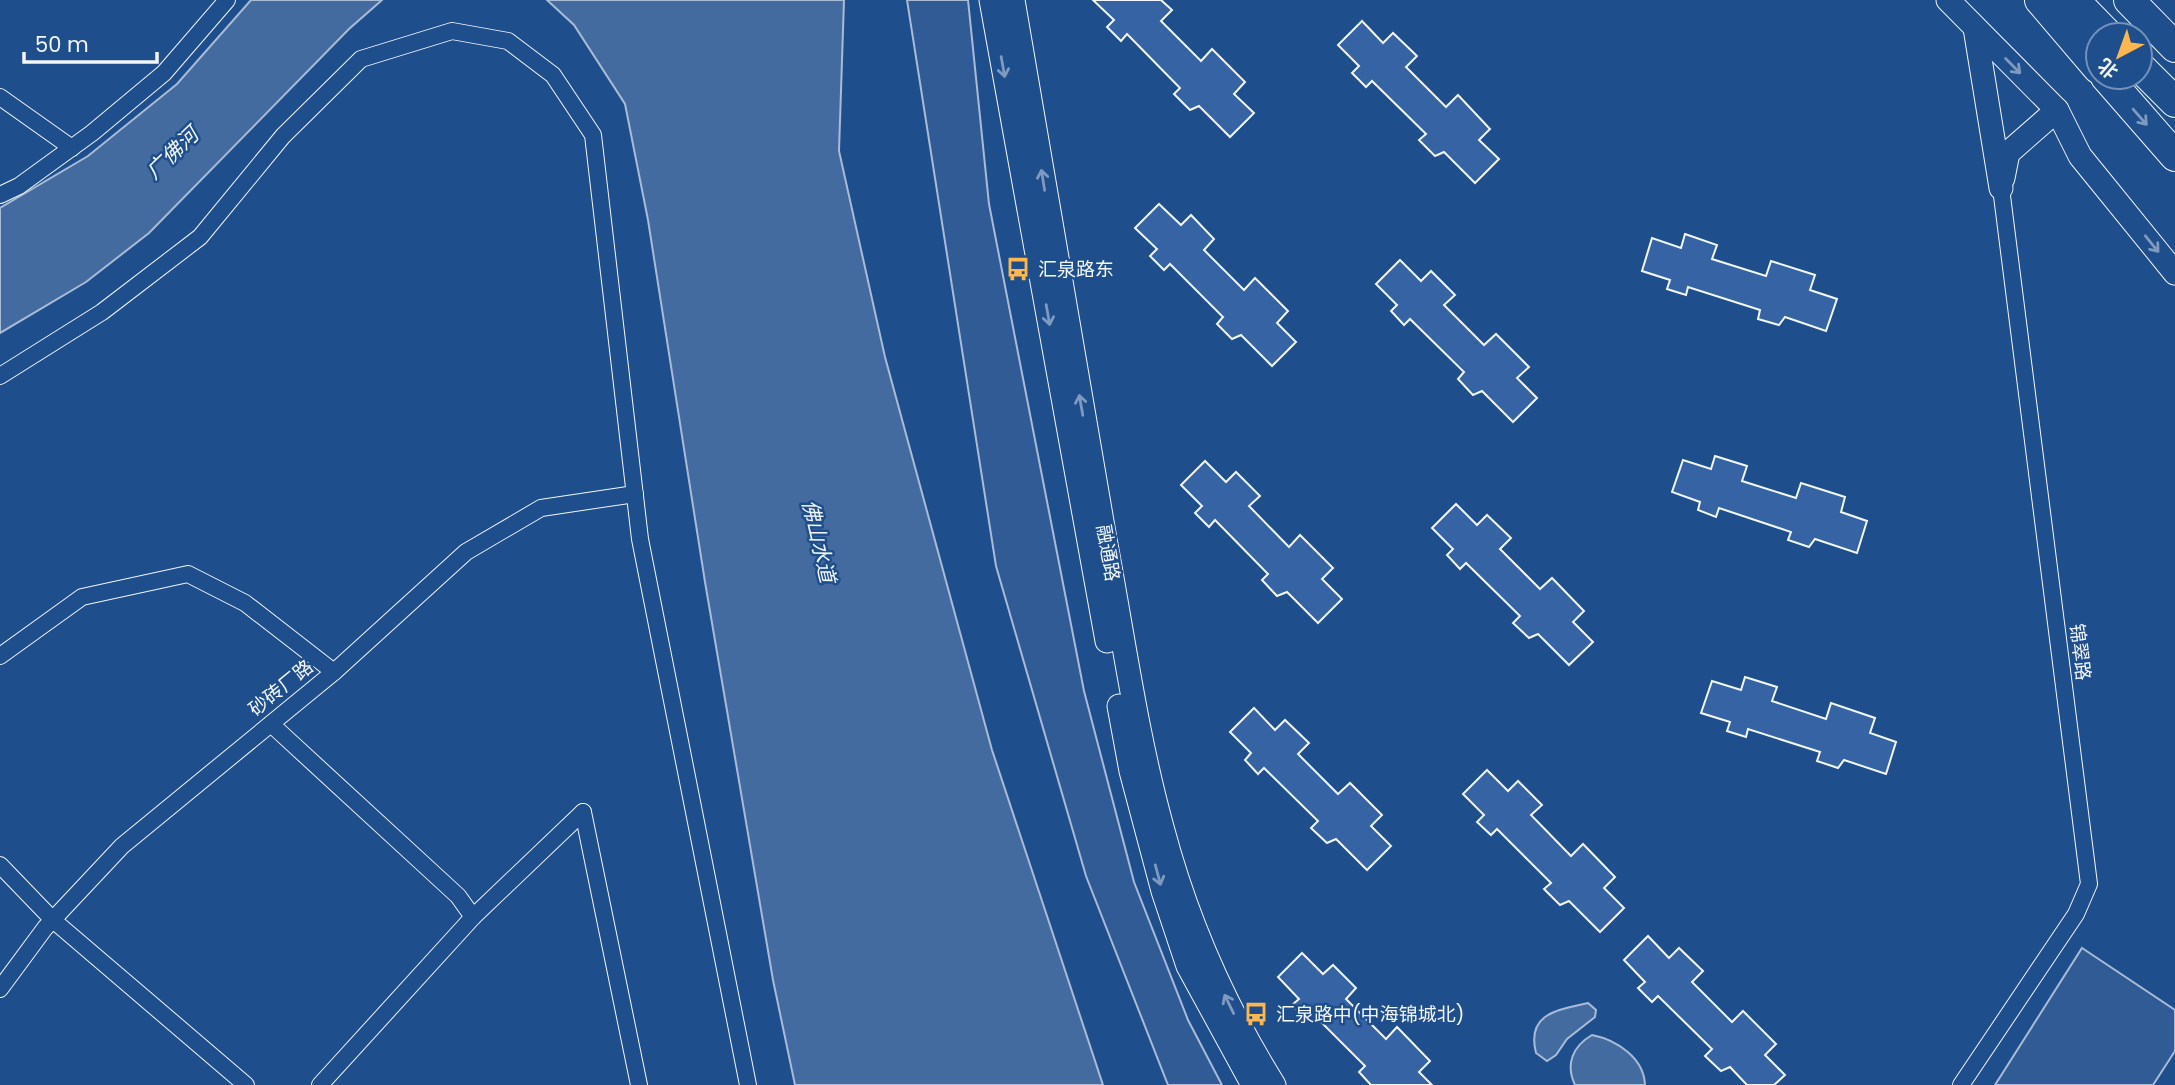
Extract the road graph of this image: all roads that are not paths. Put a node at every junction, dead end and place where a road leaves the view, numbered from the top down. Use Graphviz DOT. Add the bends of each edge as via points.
graph roads {
  1 [pos="228,0"];
  2 [pos="991,0"];
  3 [pos="1013,0"];
  4 [pos="1948,0"];
  5 [pos="2040,0"];
  6 [pos="2074,0"];
  7 [pos="2129,0"];
  8 [pos="2094,21"];
  9 [pos="1975,28"];
  10 [pos="2175,47"];
  11 [pos="2084,52"];
  12 [pos="2154,81"];
  13 [pos="2118,91"];
  14 [pos="0,97"];
  15 [pos="2175,102"];
  16 [pos="2057,110"];
  17 [pos="72,148"];
  18 [pos="2175,156"];
  19 [pos="2001,188"];
  20 [pos="0,195"];
  21 [pos="2175,273"];
  22 [pos="0,376"];
  23 [pos="635,494"];
  24 [pos="0,656"];
  25 [pos="334,672"];
  26 [pos="271,724"];
  27 [pos="0,865"];
  28 [pos="473,917"];
  29 [pos="53,919"];
  30 [pos="0,989"];
  31 [pos="246,1085"];
  32 [pos="320,1085"];
  33 [pos="639,1085"];
  34 [pos="748,1085"];
  35 [pos="1252,1085"];
  36 [pos="1274,1085"];
  37 [pos="1961,1085"];
  1 -- 17 [label="street" via="164,73"];
  2 -- 35 [label="main road, 融通路, one-way" via="1131,771 1188,966"];
  36 -- 3 [label="main road, 融通路, one-way" via="1238,1024 1197,933 1162,829 1147,767"];
  4 -- 9 [label="main road"];
  5 -- 11 [label="highway"];
  6 -- 8 [label="highway"];
  7 -- 10 [label="highway"];
  9 -- 16 [label="main road, one-way"];
  9 -- 19 [label="main road"];
  12 -- 15 [label="highway"];
  13 -- 18 [label="highway, one-way"];
  14 -- 17 [label="street"];
  16 -- 19 [label="main road" via="2008,153"];
  16 -- 21 [label="main road, one-way" via="2080,156"];
  17 -- 20 [label="street"];
  19 -- 37 [label="street, 锦翠路" via="2089,884 2076,914"];
  22 -- 23 [label="street" via="102,312 200,237 283,136 361,59 452,31 508,41 554,75 593,135"];
  23 -- 25 [label="street, 砂砖厂路" via="541,508 466,552"];
  23 -- 34 [label="street"];
  24 -- 25 [label="street" via="82,597 188,574 245,603"];
  25 -- 26 [label="street, 砂砖厂路"];
  26 -- 28 [label="street" via="458,896"];
  26 -- 29 [label="street, 砂砖厂路" via="122,846"];
  27 -- 29 [label="street"];
  28 -- 32 [label="street"];
  28 -- 33 [label="street" via="583,812"];
  29 -- 30 [label="street, 砂砖厂路"];
  29 -- 31 [label="street"];
}
